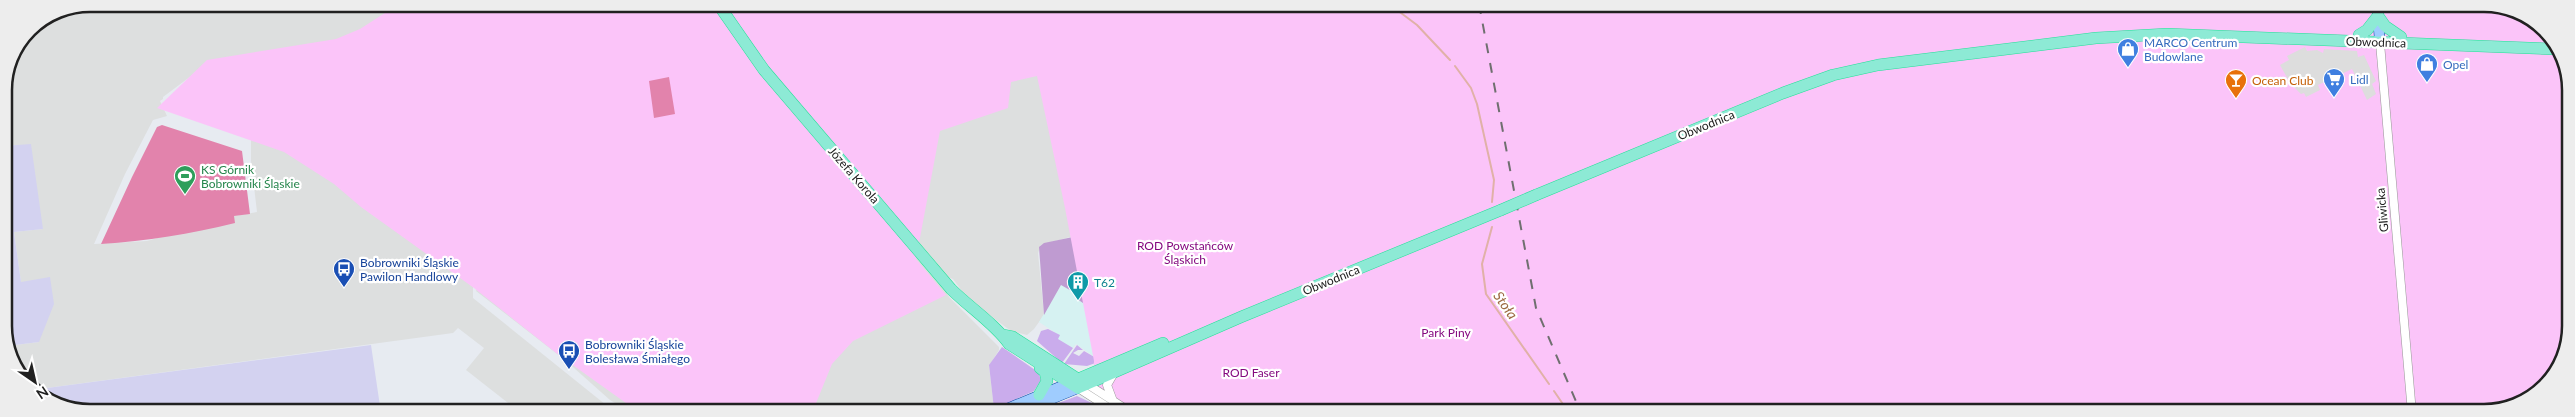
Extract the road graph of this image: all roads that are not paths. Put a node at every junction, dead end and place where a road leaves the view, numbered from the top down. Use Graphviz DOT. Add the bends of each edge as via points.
graph roads {
  1 [pos="723,12"];
  2 [pos="2377,12"];
  3 [pos="2378,12"];
  4 [pos="2379,12"];
  5 [pos="2197,34"];
  6 [pos="2359,35"];
  7 [pos="2401,37"];
  8 [pos="2380,39"];
  9 [pos="2547,45"];
  10 [pos="2550,49"];
  11 [pos="1240,317"];
  12 [pos="1003,335"];
  13 [pos="1036,362"];
  14 [pos="1114,373"];
  15 [pos="1078,384"];
  16 [pos="1039,395"];
  17 [pos="1113,401"];
  18 [pos="1018,404"];
  19 [pos="1036,404"];
  20 [pos="1105,404"];
  21 [pos="1118,404"];
  22 [pos="2411,404"];
  1 -- 12 [label="highway, Józefa Korola" via="758,63 951,289"];
  2 -- 6 [label="highway" via="2367,30"];
  3 -- 8 [label="main road, Gliwicka"];
  4 -- 7 [label="highway" via="2392,33"];
  5 -- 6 [label="highway, Obwodnica"];
  5 -- 8 [label="highway, Obwodnica"];
  5 -- 11 [label="highway, Obwodnica, bridge" via="2096,38 1895,63 1833,75"];
  6 -- 8 [label="highway, Obwodnica"];
  7 -- 8 [label="highway, Obwodnica"];
  7 -- 9 [label="highway, Obwodnica"];
  8 -- 10 [label="highway, Obwodnica"];
  8 -- 22 [label="street, Gliwicka"];
  11 -- 14 [label="highway, Obwodnica"];
  11 -- 15 [label="highway, Obwodnica" via="1173,339"];
  12 -- 13 [label="highway, Józefa Korola" via="1009,344"];
  12 -- 15 [label="highway, Józefa Korola" via="1013,337"];
  13 -- 15 [label="highway, Józefa Korola"];
  13 -- 16 [label="highway" via="1048,381"];
  14 -- 15 [label="highway, Obwodnica"];
  14 -- 17 [label="street" via="1107,385"];
  15 -- 16 [label="main road, Obwodnica"];
  15 -- 17 [label="street"];
  15 -- 19 [label="main road, Obwodnica"];
  15 -- 20 [label="street"];
  16 -- 18 [label="main road, Obwodnica"];
  17 -- 21 [label="street"];
}
